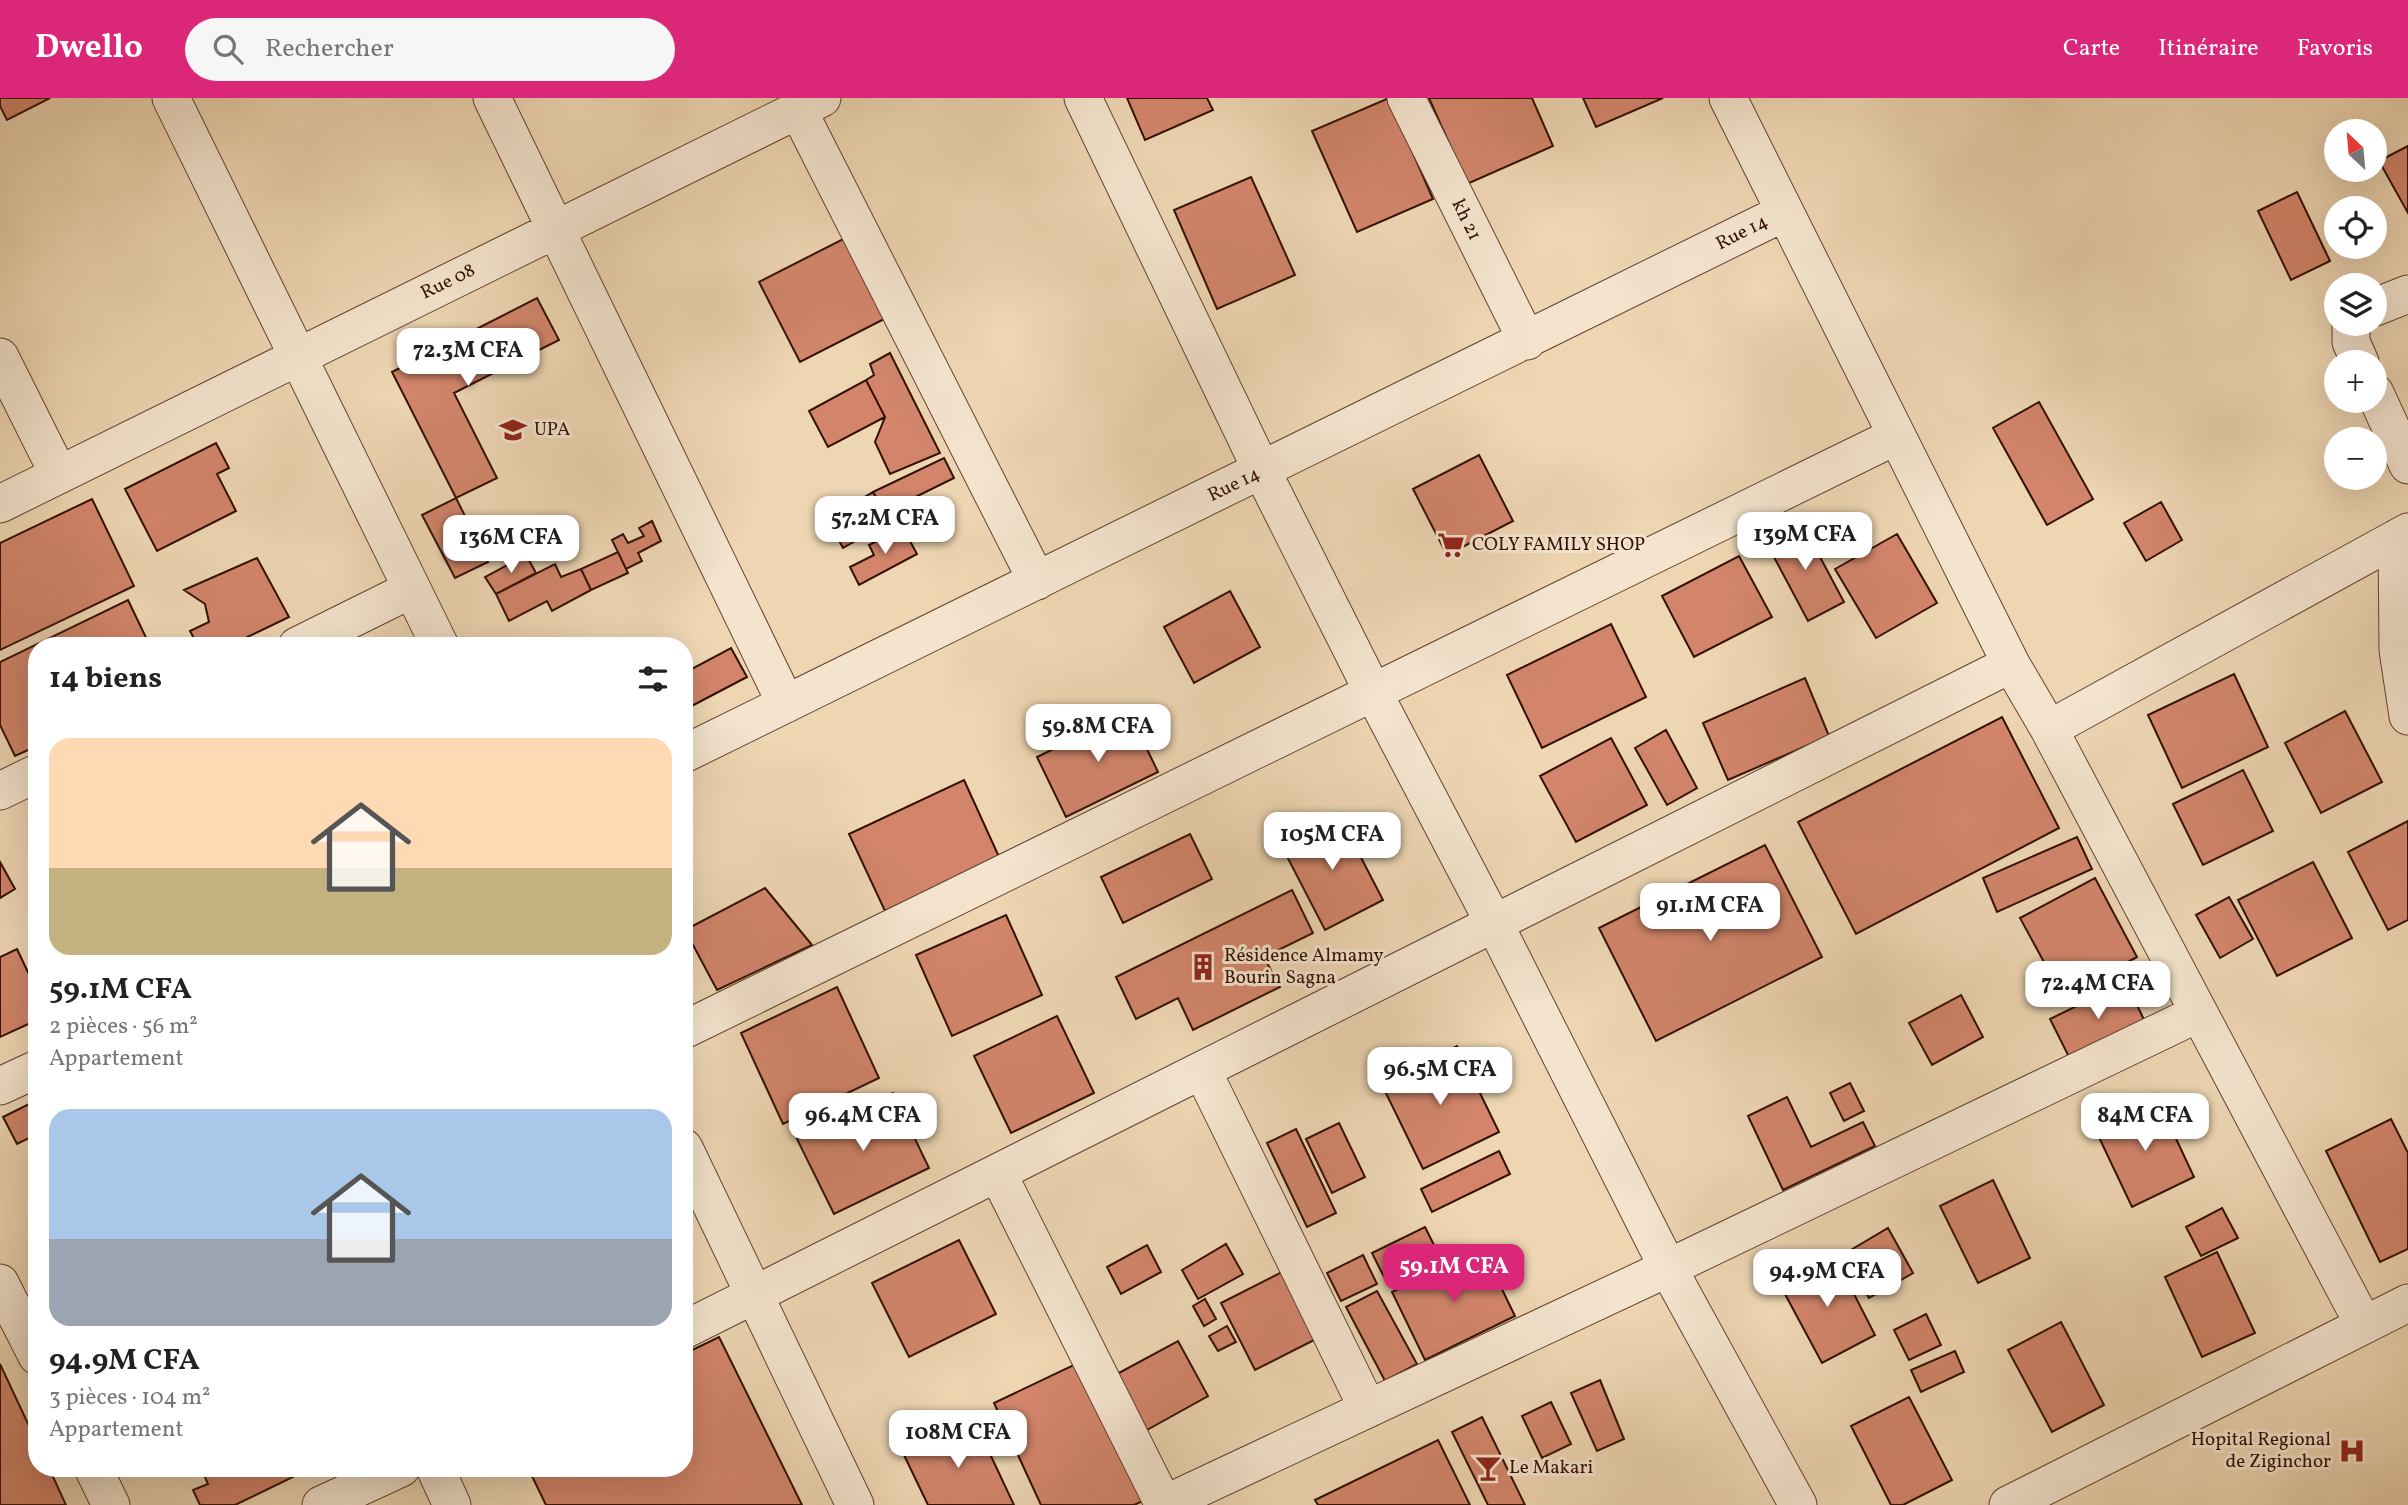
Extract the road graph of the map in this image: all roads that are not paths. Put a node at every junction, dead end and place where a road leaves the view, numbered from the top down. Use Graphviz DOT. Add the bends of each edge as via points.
graph roads {
  1 [pos="171,98"];
  2 [pos="492,98"];
  3 [pos="1083,98"];
  4 [pos="1406,98"];
  5 [pos="1728,98"];
  6 [pos="810,104"];
  7 [pos="1783,213"];
  8 [pos="555,230"];
  9 [pos="2408,294"];
  10 [pos="2387,302"];
  11 [pos="1527,341"];
  12 [pos="0,357"];
  13 [pos="298,357"];
  14 [pos="2384,413"];
  15 [pos="1896,436"];
  16 [pos="2408,465"];
  17 [pos="1262,471"];
  18 [pos="59,475"];
  19 [pos="0,504"];
  20 [pos="2403,535"];
  21 [pos="1037,581"];
  22 [pos="412,589"];
  23 [pos="315,637"];
  24 [pos="436,637"];
  25 [pos="2011,664"];
  26 [pos="1373,692"];
  27 [pos="786,704"];
  28 [pos="2408,716"];
  29 [pos="2049,729"];
  30 [pos="693,750"];
  31 [pos="28,777"];
  32 [pos="0,790"];
  33 [pos="1495,925"];
  34 [pos="2199,1013"];
  35 [pos="693,1026"];
  36 [pos="1203,1072"];
  37 [pos="28,1073"];
  38 [pos="0,1086"];
  39 [pos="693,1167"];
  40 [pos="998,1174"];
  41 [pos="1668,1268"];
  42 [pos="0,1283"];
  43 [pos="753,1297"];
  44 [pos="2408,1303"];
  45 [pos="2364,1325"];
  46 [pos="693,1326"];
  47 [pos="28,1338"];
  48 [pos="1368,1409"];
  49 [pos="97,1477"];
  50 [pos="382,1477"];
  51 [pos="439,1477"];
  52 [pos="111,1505"];
  53 [pos="321,1505"];
  54 [pos="453,1505"];
  55 [pos="855,1505"];
  56 [pos="1163,1505"];
  57 [pos="1798,1505"];
  58 [pos="2008,1505"];
  1 -- 13 [label="street"];
  2 -- 8 [label="street"];
  3 -- 17 [label="street"];
  4 -- 11 [label="street, kh 21"];
  5 -- 7 [label="street"];
  6 -- 8 [label="street, Rue 08"];
  6 -- 21 [label="street"];
  7 -- 11 [label="street, Rue 14"];
  7 -- 15 [label="street"];
  8 -- 13 [label="street, Rue 08"];
  8 -- 27 [label="street"];
  9 -- 10 [label="street"];
  11 -- 17 [label="street, Rue 14"];
  12 -- 18 [label="street"];
  13 -- 18 [label="street, Rue 08"];
  13 -- 22 [label="street"];
  14 -- 16 [label="street"];
  15 -- 25 [label="street"];
  15 -- 26 [label="street"];
  17 -- 21 [label="street, Rue 14"];
  17 -- 26 [label="street"];
  18 -- 19 [label="street, Rue 08"];
  20 -- 28 [label="street" via="2398,650"];
  20 -- 29 [label="street"];
  21 -- 27 [label="street, Rue 14"];
  22 -- 23 [label="street"];
  22 -- 24 [label="street"];
  25 -- 29 [label="street"];
  25 -- 33 [label="street"];
  26 -- 33 [label="street"];
  26 -- 35 [label="street"];
  27 -- 30 [label="street, Rue 14"];
  29 -- 34 [label="street"];
  31 -- 32 [label="street"];
  33 -- 36 [label="street"];
  33 -- 41 [label="street"];
  34 -- 41 [label="street"];
  34 -- 45 [label="street"];
  36 -- 40 [label="street"];
  36 -- 48 [label="street"];
  37 -- 38 [label="street"];
  39 -- 43 [label="street"];
  40 -- 43 [label="street"];
  40 -- 56 [label="street"];
  41 -- 48 [label="street"];
  41 -- 57 [label="street"];
  42 -- 47 [label="street"];
  43 -- 46 [label="street"];
  43 -- 55 [label="street"];
  44 -- 45 [label="street"];
  45 -- 58 [label="street"];
  48 -- 56 [label="street"];
  49 -- 52 [label="street"];
  50 -- 53 [label="street"];
  51 -- 54 [label="street"];
}
